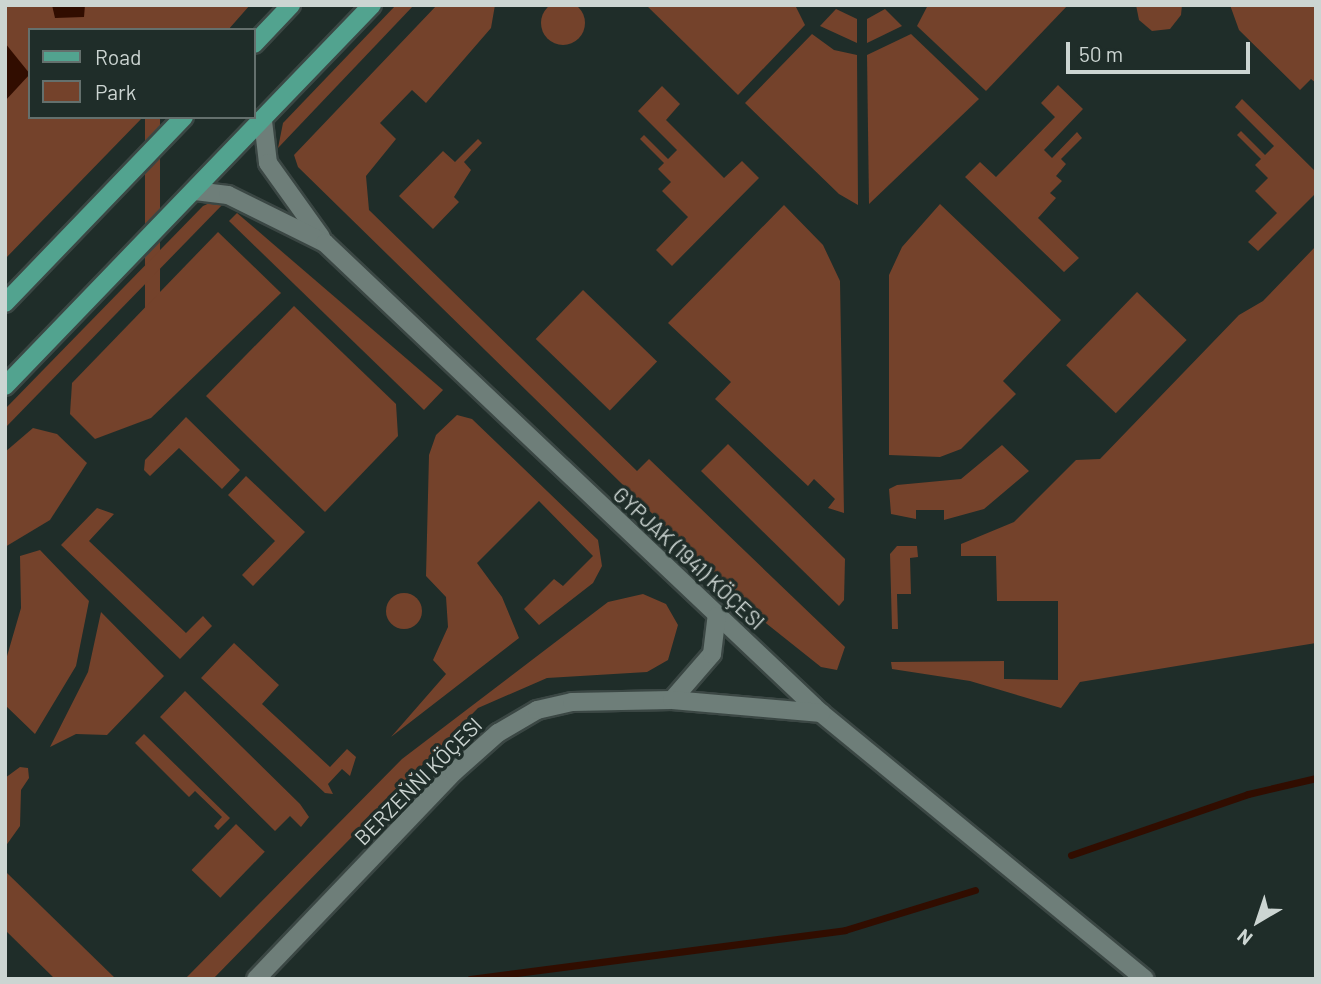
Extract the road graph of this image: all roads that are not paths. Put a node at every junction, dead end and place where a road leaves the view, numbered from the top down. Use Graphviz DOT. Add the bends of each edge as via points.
graph roads {
  1 [pos="291,5"];
  2 [pos="372,5"];
  3 [pos="256,42"];
  4 [pos="182,119"];
  5 [pos="263,121"];
  6 [pos="195,191"];
  7 [pos="325,243"];
  8 [pos="5,303"];
  9 [pos="5,386"];
  10 [pos="717,616"];
  11 [pos="672,700"];
  12 [pos="821,713"];
  13 [pos="256,979"];
  14 [pos="1144,979"];
  1 -- 3 [label="main road"];
  2 -- 5 [label="main road"];
  4 -- 8 [label="main road"];
  5 -- 6 [label="main road"];
  5 -- 7 [label="street" via="268,163"];
  6 -- 7 [label="street, GYPJAK (1941) KÖÇESI" via="228,195"];
  6 -- 9 [label="main road"];
  7 -- 10 [label="street, GYPJAK (1941) KÖÇESI"];
  10 -- 11 [label="street" via="712,654"];
  10 -- 12 [label="street, GYPJAK (1941) KÖÇESI"];
  11 -- 12 [label="street, BERZEŇŇI KÖÇESI"];
  11 -- 13 [label="street, BERZEŇŇI KÖÇESI" via="572,702 518,720 454,772"];
  12 -- 14 [label="street, GYPJAK (1941) KÖÇESI"];
}
